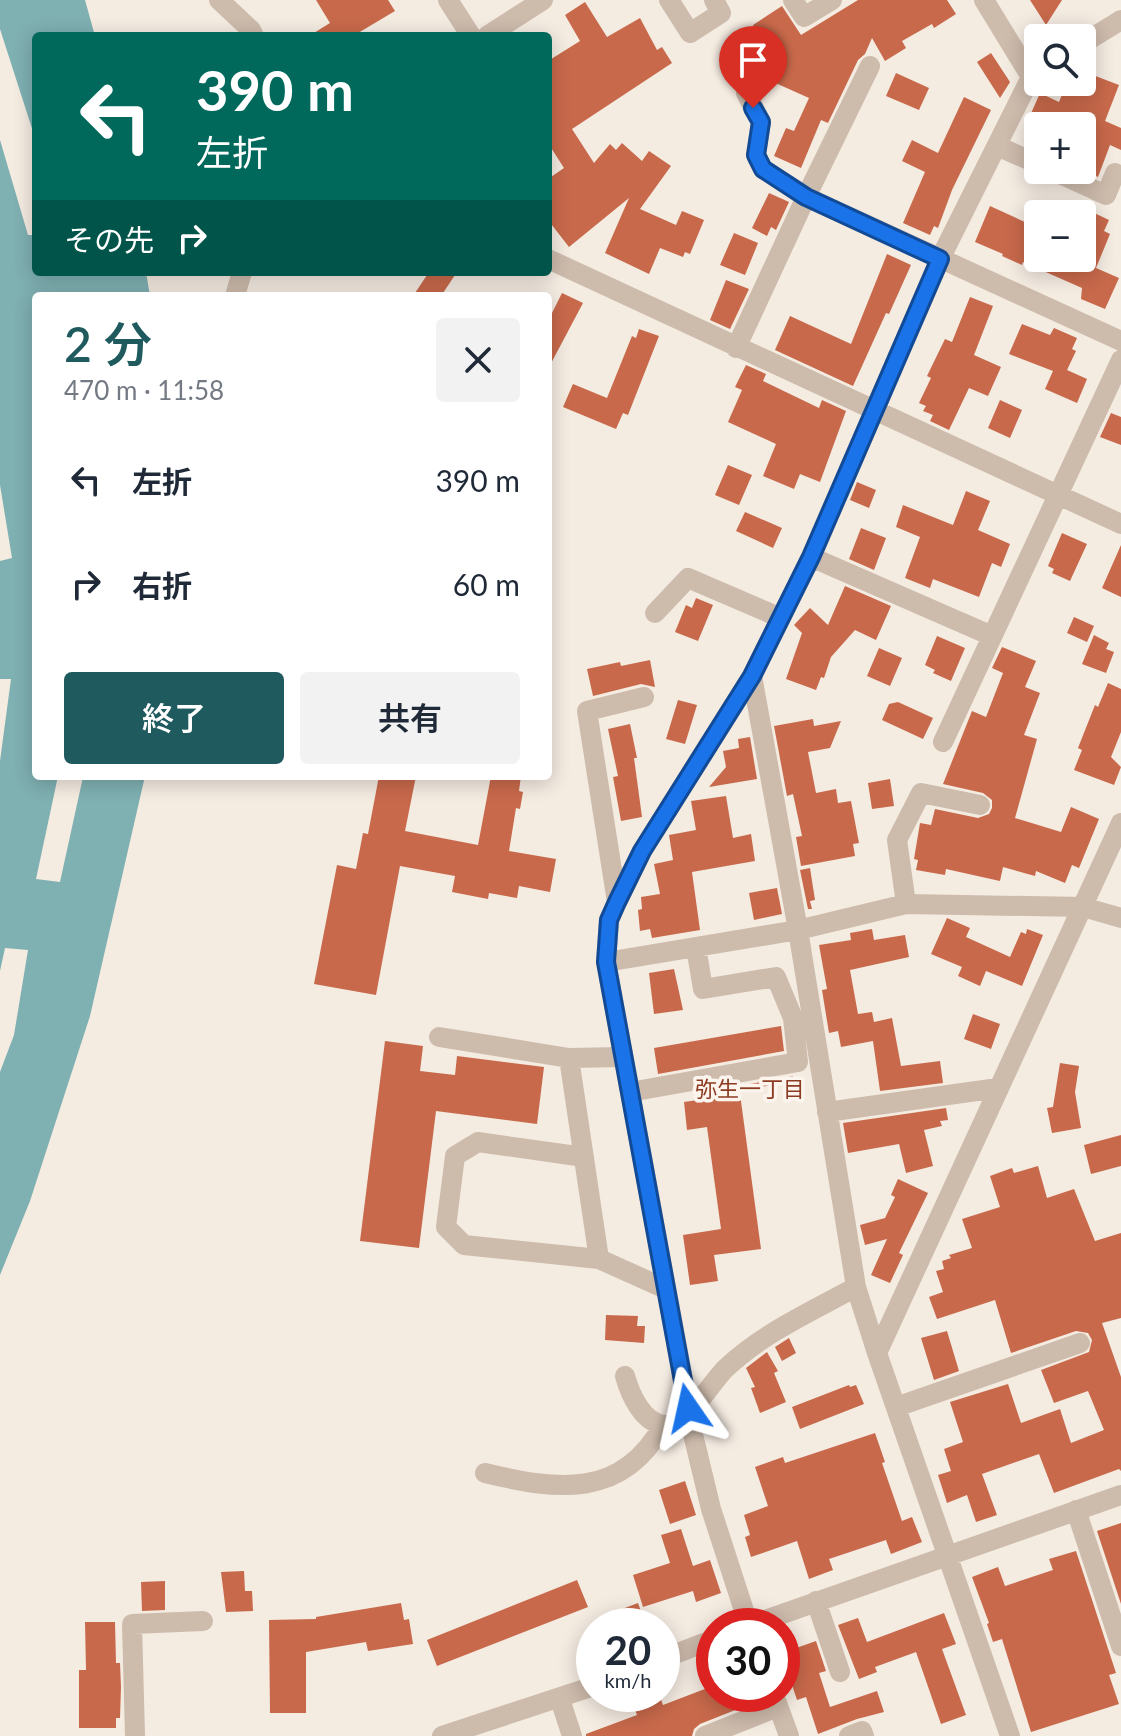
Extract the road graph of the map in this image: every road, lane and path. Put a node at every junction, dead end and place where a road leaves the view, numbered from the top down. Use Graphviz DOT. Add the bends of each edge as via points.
graph roads {
  1 [pos="219,0"];
  2 [pos="448,0"];
  3 [pos="543,0"];
  4 [pos="669,0"];
  5 [pos="714,0"];
  6 [pos="793,0"];
  7 [pos="832,0"];
  8 [pos="984,0"];
  9 [pos="1121,20"];
  10 [pos="252,32"];
  11 [pos="468,32"];
  12 [pos="493,32"];
  13 [pos="1096,35"];
  14 [pos="1024,60"];
  15 [pos="870,66"];
  16 [pos="746,93"];
  17 [pos="1024,94"];
  18 [pos="997,146"];
  19 [pos="1024,158"];
  20 [pos="1115,173"];
  21 [pos="1082,184"];
  22 [pos="806,197"];
  23 [pos="940,259"];
  24 [pos="552,261"];
  25 [pos="1121,341"];
  26 [pos="736,348"];
  27 [pos="1121,360"];
  28 [pos="876,411"];
  29 [pos="1057,495"];
  30 [pos="1121,524"];
  31 [pos="811,557"];
  32 [pos="655,613"];
  33 [pos="781,618"];
  34 [pos="992,636"];
  35 [pos="752,676"];
  36 [pos="644,697"];
  37 [pos="943,742"];
  38 [pos="980,805"];
  39 [pos="1121,823"];
  40 [pos="617,902"];
  41 [pos="906,904"];
  42 [pos="1083,907"];
  43 [pos="1121,918"];
  44 [pos="798,930"];
  45 [pos="696,947"];
  46 [pos="606,962"];
  47 [pos="439,1037"];
  48 [pos="623,1057"];
  49 [pos="569,1058"];
  50 [pos="998,1088"];
  51 [pos="630,1092"];
  52 [pos="827,1112"];
  53 [pos="584,1157"];
  54 [pos="599,1259"];
  55 [pos="856,1287"];
  56 [pos="666,1289"];
  57 [pos="1080,1343"];
  58 [pos="877,1353"];
  59 [pos="625,1376"];
  60 [pos="896,1407"];
  61 [pos="663,1425"];
  62 [pos="485,1473"];
  63 [pos="1121,1495"];
  64 [pos="1076,1510"];
  65 [pos="948,1555"];
  66 [pos="816,1601"];
  67 [pos="742,1608"];
  68 [pos="797,1608"];
  69 [pos="203,1621"];
  70 [pos="1121,1646"];
  71 [pos="840,1672"];
  72 [pos="576,1693"];
  73 [pos="560,1699"];
  74 [pos="754,1712"];
  75 [pos="780,1712"];
  76 [pos="135,1736"];
  77 [pos="442,1736"];
  78 [pos="572,1736"];
  79 [pos="705,1736"];
  80 [pos="789,1736"];
  81 [pos="849,1736"];
  82 [pos="864,1736"];
  83 [pos="1010,1736"];
  1 -- 10 [label="street"];
  2 -- 11 [label="street"];
  3 -- 12 [label="street"];
  4 -- 5 [label="street" via="690,33 721,13"];
  6 -- 7 [label="street" via="804,17"];
  8 -- 14 [label="street"];
  9 -- 13 [label="street"];
  15 -- 22 [label="street"];
  16 -- 22 [label="street" via="761,122 756,155 763,169"];
  17 -- 18 [label="street"];
  18 -- 19 [label="street"];
  18 -- 23 [label="street"];
  20 -- 21 [label="street" via="1106,195"];
  22 -- 23 [label="street"];
  22 -- 26 [label="street"];
  23 -- 25 [label="street"];
  23 -- 28 [label="street"];
  24 -- 26 [label="street"];
  26 -- 28 [label="street"];
  27 -- 29 [label="street"];
  28 -- 29 [label="street"];
  28 -- 31 [label="street"];
  29 -- 30 [label="street"];
  29 -- 34 [label="street"];
  31 -- 33 [label="street"];
  31 -- 34 [label="street"];
  32 -- 33 [label="street" via="688,578"];
  33 -- 35 [label="street"];
  34 -- 37 [label="street"];
  35 -- 40 [label="street" via="642,851"];
  35 -- 44 [label="street"];
  36 -- 40 [label="street" via="587,711"];
  38 -- 41 [label="street" via="921,793 897,840"];
  39 -- 42 [label="street"];
  40 -- 46 [label="street" via="609,920"];
  41 -- 42 [label="street"];
  41 -- 44 [label="street"];
  42 -- 43 [label="street"];
  42 -- 50 [label="street"];
  44 -- 45 [label="street"];
  44 -- 52 [label="street"];
  45 -- 46 [label="street"];
  45 -- 51 [label="street" via="703,989 776,977 793,1018 798,1062"];
  46 -- 48 [label="street"];
  47 -- 49 [label="street"];
  48 -- 49 [label="street"];
  48 -- 51 [label="street"];
  49 -- 53 [label="street"];
  50 -- 52 [label="street"];
  50 -- 58 [label="street"];
  51 -- 56 [label="street"];
  52 -- 55 [label="street"];
  53 -- 54 [label="street"];
  53 -- 54 [label="street" via="478,1142 455,1156 446,1227 464,1245"];
  54 -- 56 [label="street"];
  55 -- 58 [label="street"];
  55 -- 61 [label="street" via="760,1341 725,1369 701,1400 673,1424"];
  56 -- 67 [label="street, bridge" via="691,1426"];
  57 -- 60 [label="street"];
  58 -- 60 [label="street"];
  59 -- 61 [label="street" via="644,1414"];
  60 -- 65 [label="street"];
  61 -- 62 [label="street" via="635,1463 610,1478 572,1486"];
  63 -- 64 [label="street"];
  64 -- 65 [label="street"];
  64 -- 70 [label="street"];
  65 -- 66 [label="street"];
  65 -- 83 [label="street"];
  66 -- 68 [label="street"];
  66 -- 71 [label="street"];
  69 -- 76 [label="street" via="132,1624"];
  72 -- 73 [label="street"];
  73 -- 77 [label="street"];
  73 -- 78 [label="street"];
  74 -- 79 [label="street"];
  75 -- 80 [label="street"];
  81 -- 82 [label="street" via="862,1731"];
}
